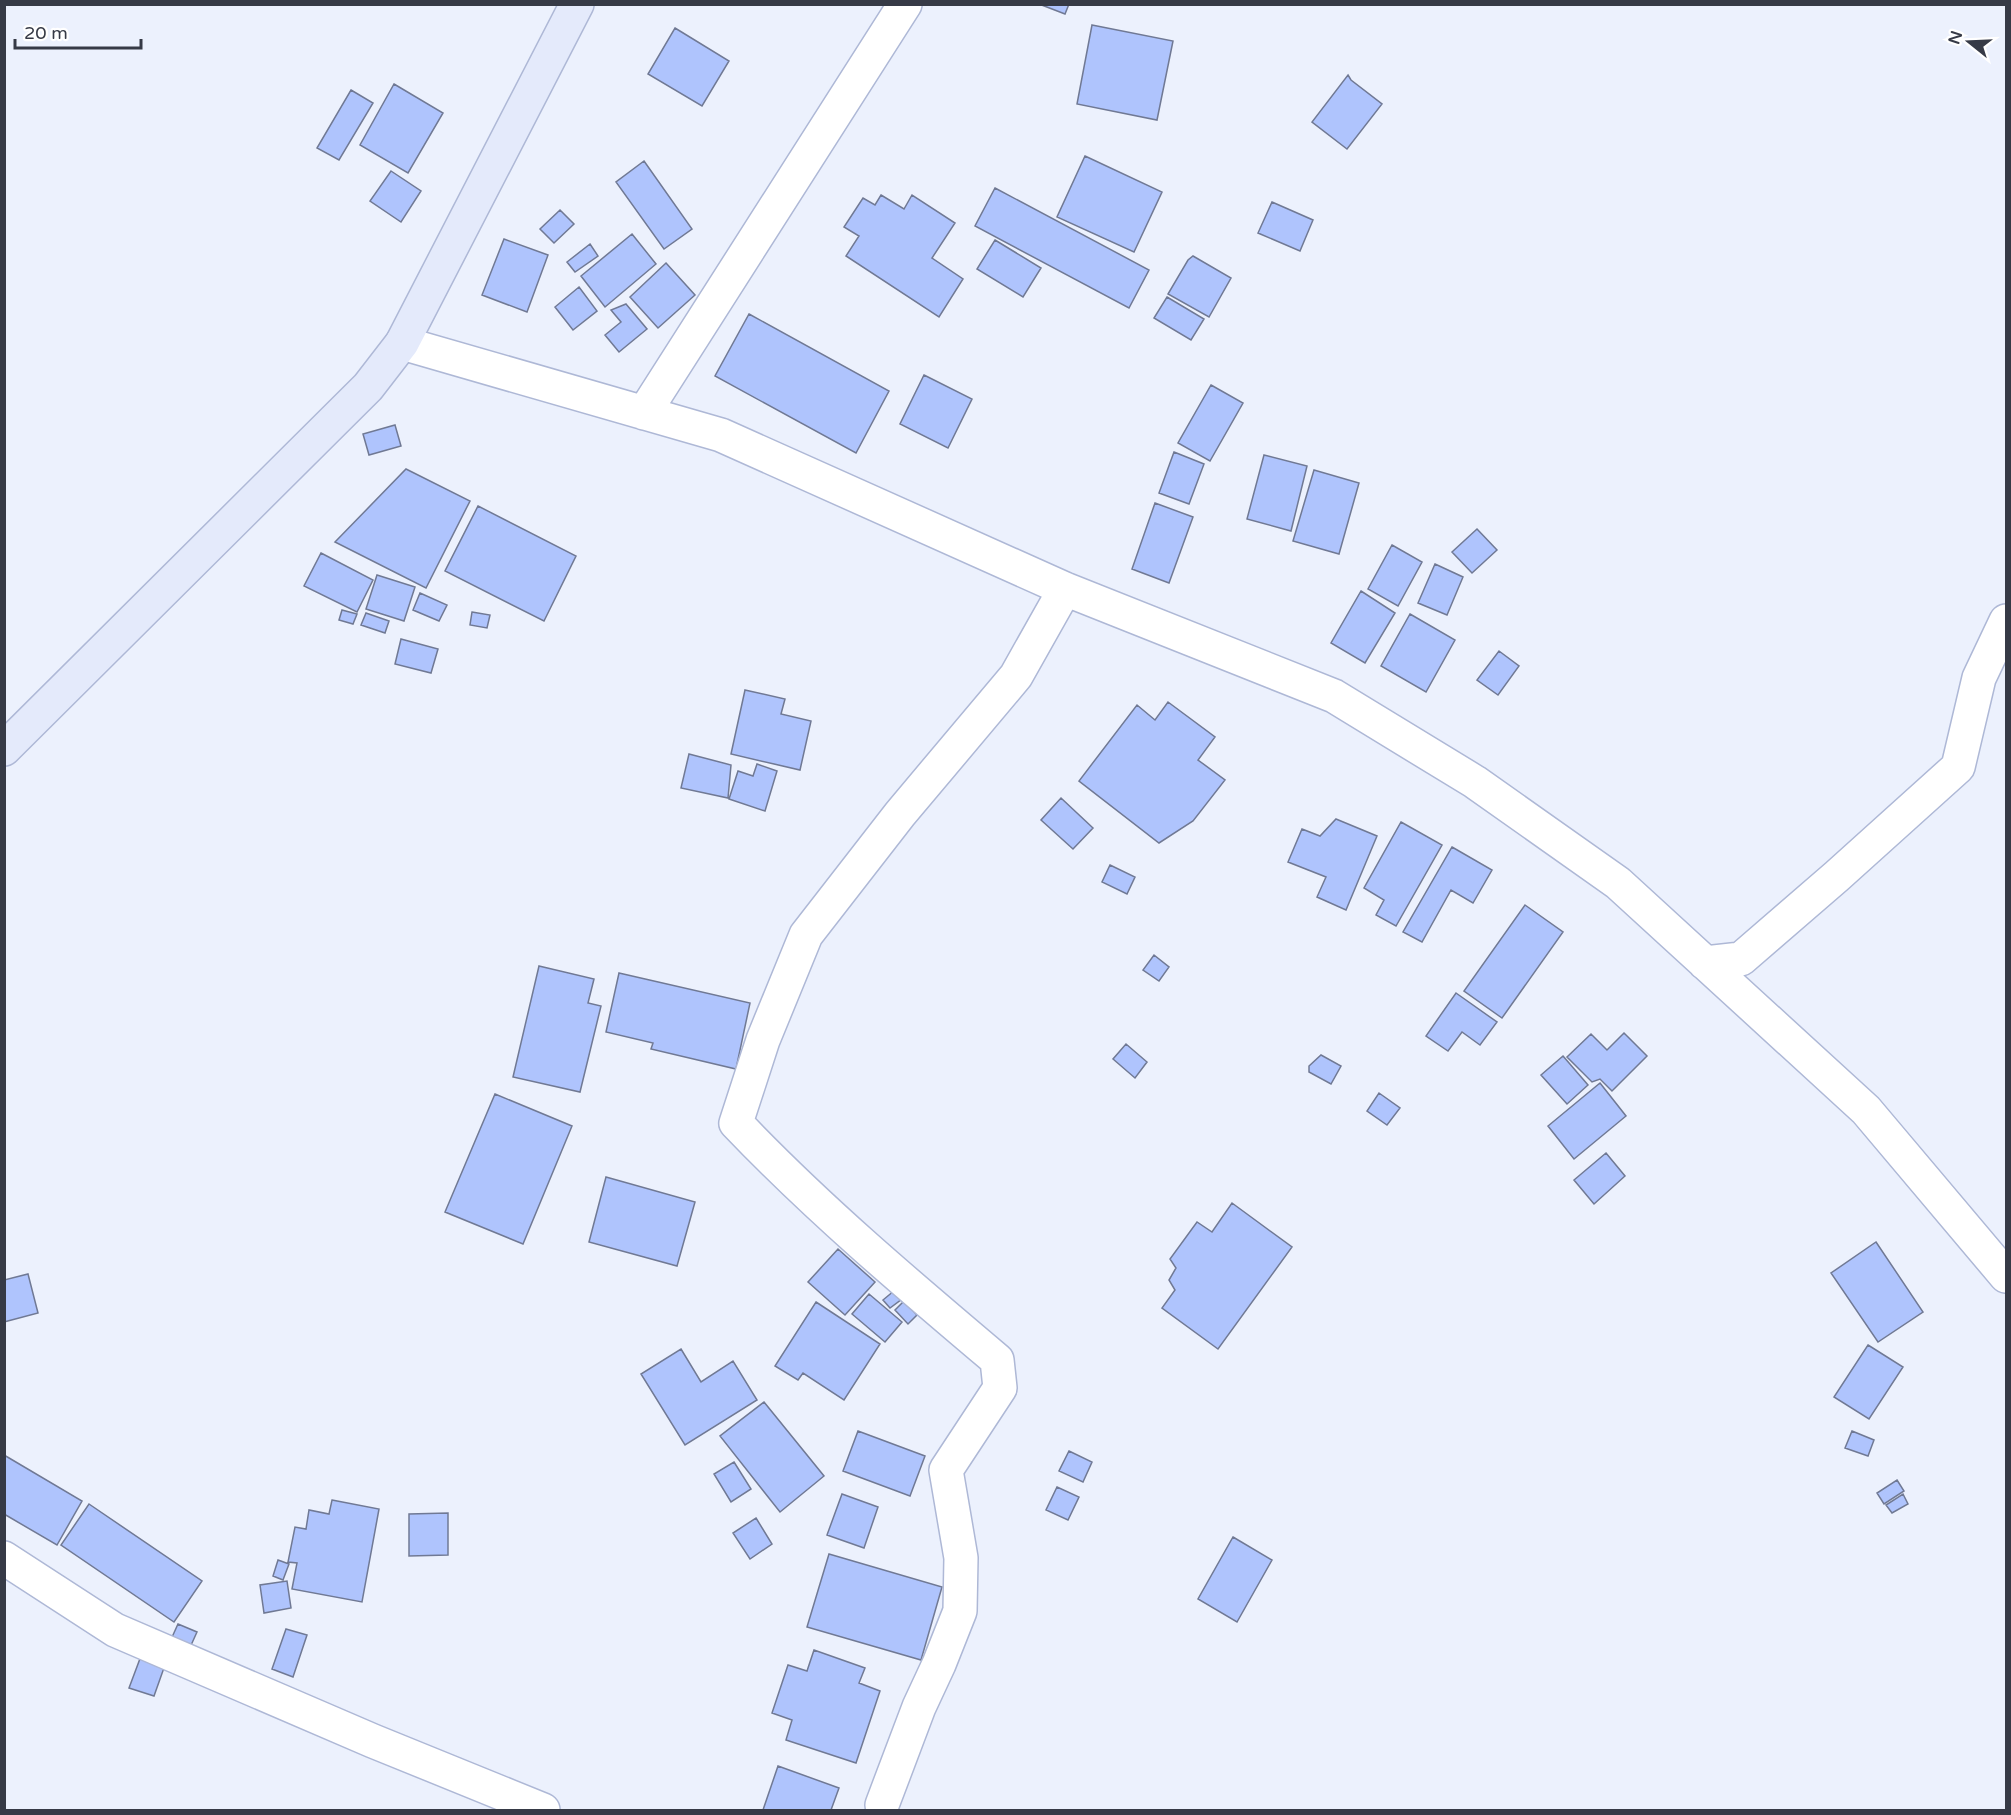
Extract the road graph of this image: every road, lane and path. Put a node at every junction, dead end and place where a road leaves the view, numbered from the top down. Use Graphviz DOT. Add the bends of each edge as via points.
graph roads {
  1 [pos="577,4"];
  2 [pos="905,4"];
  3 [pos="402,343"];
  4 [pos="644,413"];
  5 [pos="1065,590"];
  6 [pos="2007,621"];
  7 [pos="4,749"];
  8 [pos="1706,963"];
  9 [pos="2007,1276"];
  10 [pos="4,1558"];
  11 [pos="882,1805"];
  12 [pos="543,1810"];
  1 -- 3 [label="street"];
  2 -- 4 [label="street"];
  3 -- 4 [label="street"];
  3 -- 7 [label="street" via="368,387"];
  4 -- 5 [label="street" via="721,435"];
  5 -- 8 [label="street" via="1334,696 1475,782 1618,883"];
  5 -- 11 [label="street" via="1016,676 900,814 806,935 763,1040 736,1123 794,1181 997,1360 1000,1388 946,1470 961,1558 960,1611"];
  6 -- 8 [label="street" via="1979,678 1958,767 1741,959"];
  8 -- 9 [label="street" via="1866,1110"];
  10 -- 12 [label="street" via="115,1630"];
}
